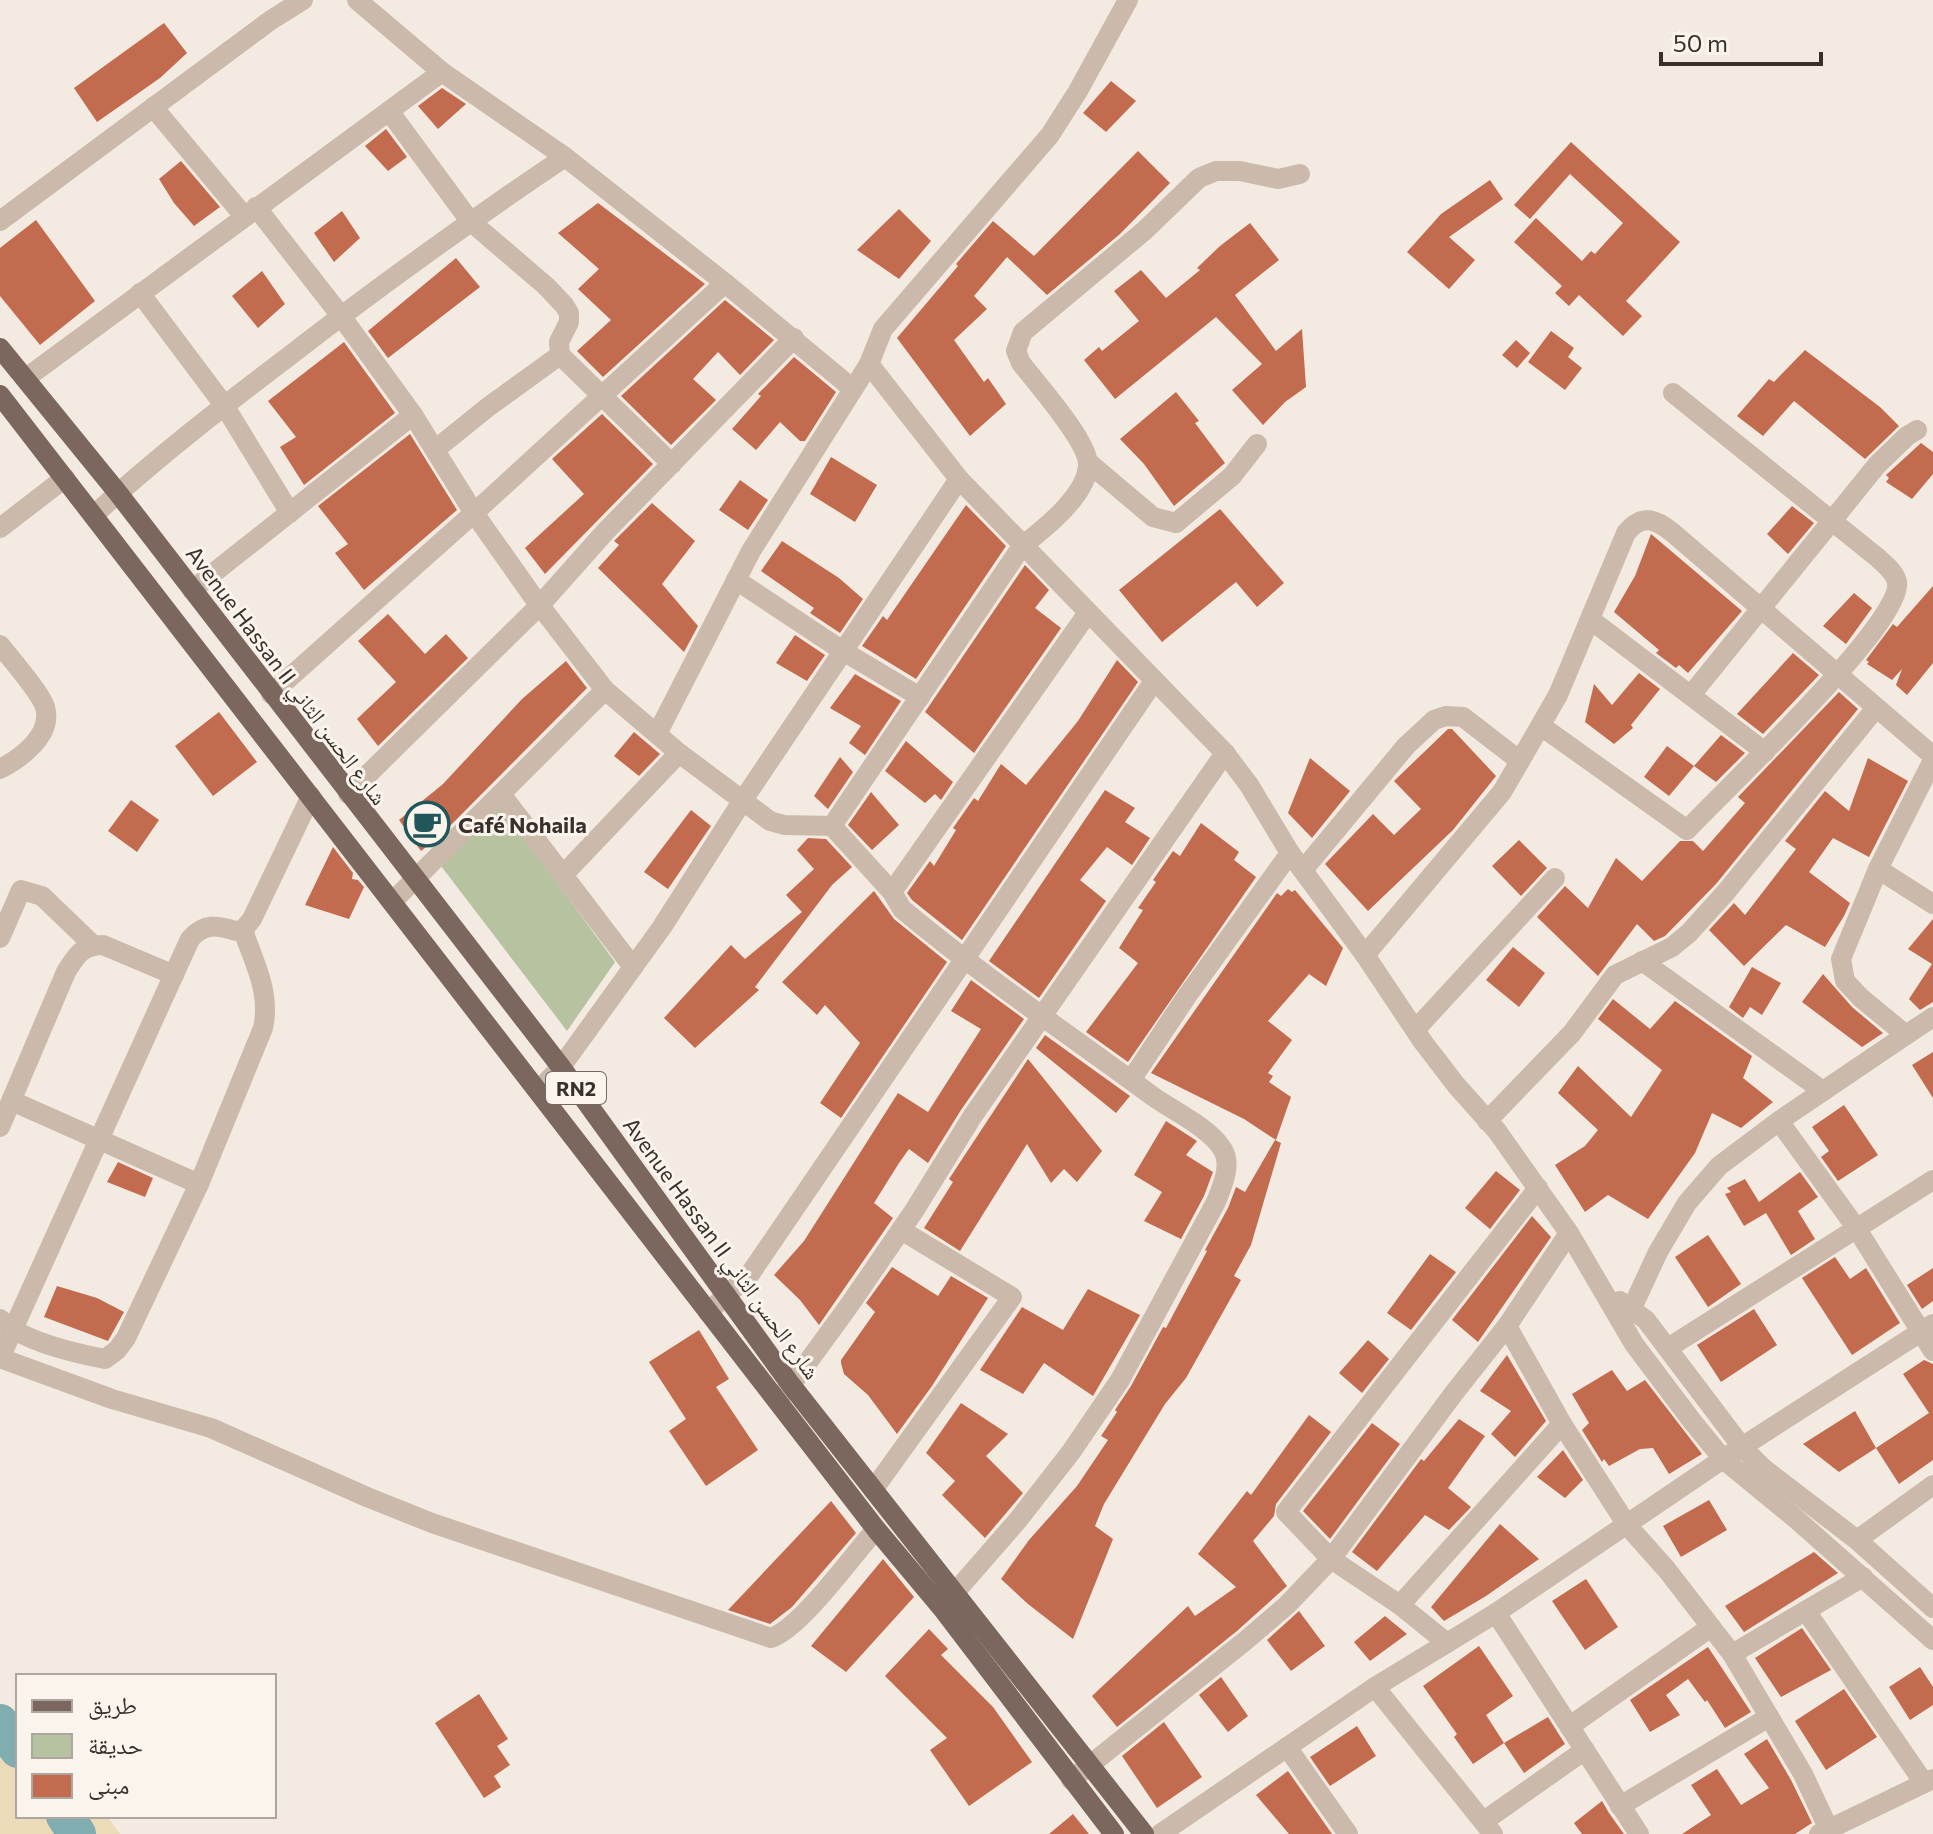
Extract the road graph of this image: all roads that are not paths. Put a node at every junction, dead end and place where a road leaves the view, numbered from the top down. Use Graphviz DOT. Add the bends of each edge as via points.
graph roads {
  1 [pos="303,0"];
  2 [pos="357,0"];
  3 [pos="1128,0"];
  4 [pos="442,72"];
  5 [pos="153,107"];
  6 [pos="389,111"];
  7 [pos="565,157"];
  8 [pos="1300,174"];
  9 [pos="250,211"];
  10 [pos="0,221"];
  11 [pos="470,221"];
  12 [pos="725,283"];
  13 [pos="140,293"];
  14 [pos="341,316"];
  15 [pos="794,338"];
  16 [pos="0,348"];
  17 [pos="560,355"];
  18 [pos="869,364"];
  19 [pos="26,378"];
  20 [pos="853,389"];
  21 [pos="1673,393"];
  22 [pos="0,395"];
  23 [pos="600,395"];
  24 [pos="224,405"];
  25 [pos="413,415"];
  26 [pos="1917,430"];
  27 [pos="1257,444"];
  28 [pos="436,449"];
  29 [pos="1089,463"];
  30 [pos="672,464"];
  31 [pos="65,478"];
  32 [pos="959,479"];
  33 [pos="118,493"];
  34 [pos="290,513"];
  35 [pos="474,513"];
  36 [pos="94,515"];
  37 [pos="1832,520"];
  38 [pos="0,528"];
  39 [pos="1022,546"];
  40 [pos="736,580"];
  41 [pos="192,590"];
  42 [pos="540,605"];
  43 [pos="1759,608"];
  44 [pos="1087,614"];
  45 [pos="1591,620"];
  46 [pos="0,645"];
  47 [pos="843,651"];
  48 [pos="1836,674"];
  49 [pos="1154,681"];
  50 [pos="605,690"];
  51 [pos="271,694"];
  52 [pos="1691,695"];
  53 [pos="920,697"];
  54 [pos="1876,708"];
  55 [pos="1541,726"];
  56 [pos="657,734"];
  57 [pos="1765,752"];
  58 [pos="679,753"];
  59 [pos="1225,753"];
  60 [pos="1933,758"];
  61 [pos="1520,761"];
  62 [pos="0,769"];
  63 [pos="348,794"];
  64 [pos="501,794"];
  65 [pos="311,796"];
  66 [pos="743,800"];
  67 [pos="832,826"];
  68 [pos="1290,853"];
  69 [pos="1878,869"];
  70 [pos="1303,870"];
  71 [pos="563,875"];
  72 [pos="1555,878"];
  73 [pos="414,880"];
  74 [pos="892,892"];
  75 [pos="392,902"];
  76 [pos="1933,904"];
  77 [pos="243,930"];
  78 [pos="0,938"];
  79 [pos="93,945"];
  80 [pos="1365,955"];
  81 [pos="964,958"];
  82 [pos="1642,961"];
  83 [pos="633,967"];
  84 [pos="174,975"];
  85 [pos="1043,1015"];
  86 [pos="1933,1017"];
  87 [pos="1415,1030"];
  88 [pos="1906,1035"];
  89 [pos="561,1067"];
  90 [pos="1131,1080"];
  91 [pos="538,1091"];
  92 [pos="1823,1091"];
  93 [pos="12,1101"];
  94 [pos="1487,1121"];
  95 [pos="1779,1121"];
  96 [pos="1,1123"];
  97 [pos="97,1141"];
  98 [pos="1933,1180"];
  99 [pos="199,1184"];
  100 [pos="1538,1188"];
  101 [pos="1857,1229"];
  102 [pos="901,1230"];
  103 [pos="1569,1233"];
  104 [pos="726,1296"];
  105 [pos="708,1312"];
  106 [pos="1626,1314"];
  107 [pos="6,1325"];
  108 [pos="1507,1326"];
  109 [pos="1927,1328"];
  110 [pos="1668,1348"];
  111 [pos="1933,1351"];
  112 [pos="791,1385"];
  113 [pos="776,1400"];
  114 [pos="1562,1424"];
  115 [pos="1742,1447"];
  116 [pos="1723,1459"];
  117 [pos="1933,1485"];
  118 [pos="873,1490"];
  119 [pos="1627,1525"];
  120 [pos="876,1529"];
  121 [pos="1857,1540"];
  122 [pos="1331,1559"];
  123 [pos="1863,1577"];
  124 [pos="949,1601"];
  125 [pos="1400,1605"];
  126 [pos="1933,1608"];
  127 [pos="1806,1611"];
  128 [pos="1496,1613"];
  129 [pos="1711,1627"];
  130 [pos="1933,1640"];
  131 [pos="1447,1643"];
  132 [pos="1732,1654"];
  133 [pos="1375,1687"];
  134 [pos="1769,1717"];
  135 [pos="1570,1726"];
  136 [pos="1287,1747"];
  137 [pos="1585,1750"];
  138 [pos="1088,1766"];
  139 [pos="1071,1780"];
  140 [pos="1928,1781"];
  141 [pos="1620,1806"];
  142 [pos="1488,1827"];
  143 [pos="1826,1832"];
  144 [pos="1114,1834"];
  145 [pos="1144,1834"];
  146 [pos="1160,1834"];
  147 [pos="1348,1834"];
  148 [pos="1639,1834"];
  1 -- 5 [label="street"];
  2 -- 4 [label="street"];
  3 -- 18 [label="street" via="1050,135 883,329"];
  4 -- 6 [label="street"];
  4 -- 7 [label="street"];
  5 -- 9 [label="street"];
  5 -- 10 [label="street"];
  6 -- 9 [label="street"];
  6 -- 11 [label="street"];
  7 -- 11 [label="street"];
  7 -- 12 [label="street"];
  8 -- 29 [label="street" via="1278,179 1216,171 1199,178 1023,332 1016,351 1021,363 1083,445"];
  9 -- 13 [label="street"];
  9 -- 14 [label="street"];
  11 -- 14 [label="street"];
  11 -- 17 [label="street" via="564,305 569,322 559,342"];
  12 -- 15 [label="street"];
  12 -- 23 [label="street"];
  13 -- 19 [label="street"];
  13 -- 24 [label="street"];
  14 -- 24 [label="street"];
  14 -- 25 [label="street"];
  15 -- 20 [label="street"];
  15 -- 30 [label="street"];
  16 -- 19 [label="main road, Avenue Hassan II شارع الحسن الثاني / RN2"];
  17 -- 23 [label="street"];
  17 -- 28 [label="street"];
  18 -- 20 [label="street"];
  18 -- 32 [label="street"];
  19 -- 33 [label="main road, Avenue Hassan II شارع الحسن الثاني / RN2"];
  20 -- 40 [label="street"];
  21 -- 37 [label="street"];
  22 -- 31 [label="main road, Avenue Hassan II شارع الحسن الثاني / RN2"];
  23 -- 30 [label="street"];
  23 -- 35 [label="street"];
  24 -- 33 [label="street"];
  24 -- 34 [label="street"];
  25 -- 28 [label="street"];
  25 -- 34 [label="street"];
  26 -- 37 [label="street" via="1877,465"];
  27 -- 29 [label="street" via="1232,476 1176,523 1153,517"];
  28 -- 35 [label="street"];
  29 -- 39 [label="street" via="1077,491 1055,520"];
  30 -- 42 [label="street"];
  31 -- 36 [label="main road, Avenue Hassan II شارع الحسن الثاني / RN2"];
  31 -- 38 [label="street"];
  32 -- 39 [label="street"];
  32 -- 47 [label="street"];
  33 -- 36 [label="street"];
  33 -- 41 [label="main road, Avenue Hassan II شارع الحسن الثاني / RN2"];
  34 -- 41 [label="street"];
  35 -- 42 [label="street"];
  35 -- 51 [label="street"];
  36 -- 65 [label="main road, Avenue Hassan II شارع الحسن الثاني / RN2"];
  37 -- 43 [label="street"];
  37 -- 48 [label="street" via="1892,571 1897,583 1882,618"];
  39 -- 44 [label="street"];
  39 -- 53 [label="street"];
  40 -- 47 [label="street"];
  40 -- 56 [label="street"];
  41 -- 51 [label="main road, Avenue Hassan II شارع الحسن الثاني / RN2"];
  42 -- 50 [label="street"];
  42 -- 63 [label="street"];
  43 -- 45 [label="street" via="1663,524 1643,519 1626,533"];
  43 -- 48 [label="street"];
  43 -- 52 [label="street"];
  44 -- 49 [label="street"];
  44 -- 74 [label="street"];
  45 -- 52 [label="street"];
  45 -- 55 [label="street"];
  46 -- 62 [label="street" via="44,705 46,719 34,744"];
  47 -- 53 [label="street"];
  47 -- 66 [label="street"];
  48 -- 54 [label="street"];
  48 -- 57 [label="street"];
  49 -- 59 [label="street"];
  49 -- 81 [label="street"];
  50 -- 56 [label="street"];
  50 -- 64 [label="street"];
  51 -- 63 [label="main road, Avenue Hassan II شارع الحسن الثاني / RN2"];
  52 -- 57 [label="street"];
  53 -- 67 [label="street"];
  54 -- 60 [label="street"];
  54 -- 82 [label="street" via="1689,933"];
  55 -- 57 [label="street" via="1687,830"];
  55 -- 61 [label="street"];
  56 -- 58 [label="street"];
  58 -- 66 [label="street"];
  58 -- 71 [label="street"];
  59 -- 68 [label="street"];
  59 -- 85 [label="street"];
  60 -- 69 [label="street"];
  61 -- 70 [label="street" via="1463,717 1434,720"];
  61 -- 80 [label="street" via="1502,792"];
  63 -- 73 [label="main road, Avenue Hassan II شارع الحسن الثاني / RN2"];
  64 -- 71 [label="street"];
  64 -- 73 [label="street"];
  65 -- 75 [label="main road, Avenue Hassan II شارع الحسن الثاني / RN2"];
  65 -- 77 [label="street"];
  66 -- 67 [label="street" via="780,825"];
  66 -- 83 [label="street"];
  67 -- 74 [label="street"];
  68 -- 70 [label="street"];
  68 -- 90 [label="street"];
  69 -- 76 [label="street"];
  69 -- 88 [label="street" via="1844,949 1841,969 1861,998"];
  70 -- 80 [label="street"];
  71 -- 83 [label="street"];
  72 -- 87 [label="street"];
  73 -- 75 [label="street"];
  73 -- 89 [label="main road, Avenue Hassan II شارع الحسن الثاني / RN2"];
  74 -- 81 [label="street" via="902,909"];
  75 -- 91 [label="main road, Avenue Hassan II شارع الحسن الثاني / RN2"];
  77 -- 84 [label="street" via="199,930"];
  77 -- 99 [label="street" via="263,983 266,1014"];
  78 -- 79 [label="street" via="21,890 42,896"];
  79 -- 84 [label="street"];
  79 -- 93 [label="street" via="78,953 66,972"];
  80 -- 87 [label="street"];
  81 -- 85 [label="street"];
  81 -- 104 [label="street" via="750,1274"];
  82 -- 92 [label="street"];
  82 -- 94 [label="street" via="1615,975 1572,1033"];
  83 -- 89 [label="street"];
  84 -- 97 [label="street"];
  85 -- 90 [label="street"];
  85 -- 102 [label="street"];
  86 -- 88 [label="street"];
  87 -- 94 [label="street"];
  88 -- 92 [label="street"];
  89 -- 91 [label="street"];
  89 -- 104 [label="main road, Avenue Hassan II شارع الحسن الثاني / RN2"];
  90 -- 124 [label="street" via="1218,1142 1226,1153 1225,1178 1120,1380 1071,1452"];
  91 -- 105 [label="main road, Avenue Hassan II شارع الحسن الثاني / RN2"];
  92 -- 95 [label="street"];
  93 -- 96 [label="street"];
  93 -- 97 [label="street"];
  94 -- 100 [label="street"];
  95 -- 101 [label="street"];
  95 -- 106 [label="street" via="1699,1187"];
  97 -- 99 [label="street"];
  97 -- 107 [label="street"];
  98 -- 101 [label="street"];
  99 -- 107 [label="street" via="141,1308 117,1350 105,1359"];
  100 -- 103 [label="street"];
  100 -- 122 [label="street" via="1286,1512"];
  101 -- 109 [label="street"];
  101 -- 110 [label="street"];
  102 -- 112 [label="street"];
  102 -- 118 [label="street" via="1012,1297"];
  103 -- 106 [label="street" via="1606,1293"];
  103 -- 108 [label="street"];
  104 -- 105 [label="street"];
  104 -- 112 [label="main road, Avenue Hassan II شارع الحسن الثاني / RN2"];
  105 -- 113 [label="main road, Avenue Hassan II شارع الحسن الثاني / RN2"];
  106 -- 110 [label="street"];
  106 -- 116 [label="street" via="1649,1364"];
  107 -- 120 [label="street" via="0,1358 211,1428 432,1523 771,1638 783,1635"];
  108 -- 114 [label="street"];
  108 -- 122 [label="street"];
  109 -- 111 [label="street"];
  109 -- 115 [label="street"];
  110 -- 115 [label="street"];
  112 -- 113 [label="street"];
  112 -- 118 [label="main road, Avenue Hassan II شارع الحسن الثاني / RN2"];
  113 -- 120 [label="main road, Avenue Hassan II شارع الحسن الثاني / RN2"];
  114 -- 119 [label="street"];
  114 -- 125 [label="street"];
  115 -- 116 [label="street"];
  115 -- 121 [label="street"];
  116 -- 119 [label="street"];
  116 -- 123 [label="street"];
  117 -- 121 [label="street"];
  118 -- 124 [label="main road, Avenue Hassan II شارع الحسن الثاني / RN2"];
  119 -- 128 [label="street"];
  119 -- 129 [label="street"];
  120 -- 124 [label="main road, Avenue Hassan II شارع الحسن الثاني / RN2"];
  121 -- 126 [label="street"];
  122 -- 125 [label="street"];
  122 -- 138 [label="street" via="1245,1641"];
  123 -- 127 [label="street"];
  123 -- 130 [label="street"];
  124 -- 138 [label="main road, Avenue Hassan II شارع الحسن الثاني / RN2"];
  124 -- 139 [label="main road, Avenue Hassan II شارع الحسن الثاني / RN2"];
  125 -- 131 [label="street"];
  127 -- 132 [label="street"];
  127 -- 140 [label="street"];
  128 -- 131 [label="street"];
  128 -- 135 [label="street"];
  129 -- 132 [label="street"];
  129 -- 135 [label="street"];
  131 -- 133 [label="street"];
  132 -- 134 [label="street"];
  133 -- 136 [label="street"];
  133 -- 142 [label="street"];
  134 -- 141 [label="street"];
  134 -- 143 [label="street" via="1803,1774"];
  135 -- 137 [label="street"];
  136 -- 146 [label="street"];
  136 -- 147 [label="street"];
  137 -- 141 [label="street"];
  137 -- 142 [label="street"];
  138 -- 139 [label="street"];
  138 -- 145 [label="main road, Avenue Hassan II شارع الحسن الثاني / RN2"];
  139 -- 144 [label="main road, Avenue Hassan II شارع الحسن الثاني / RN2"];
  140 -- 143 [label="street"];
  141 -- 148 [label="street"];
}
